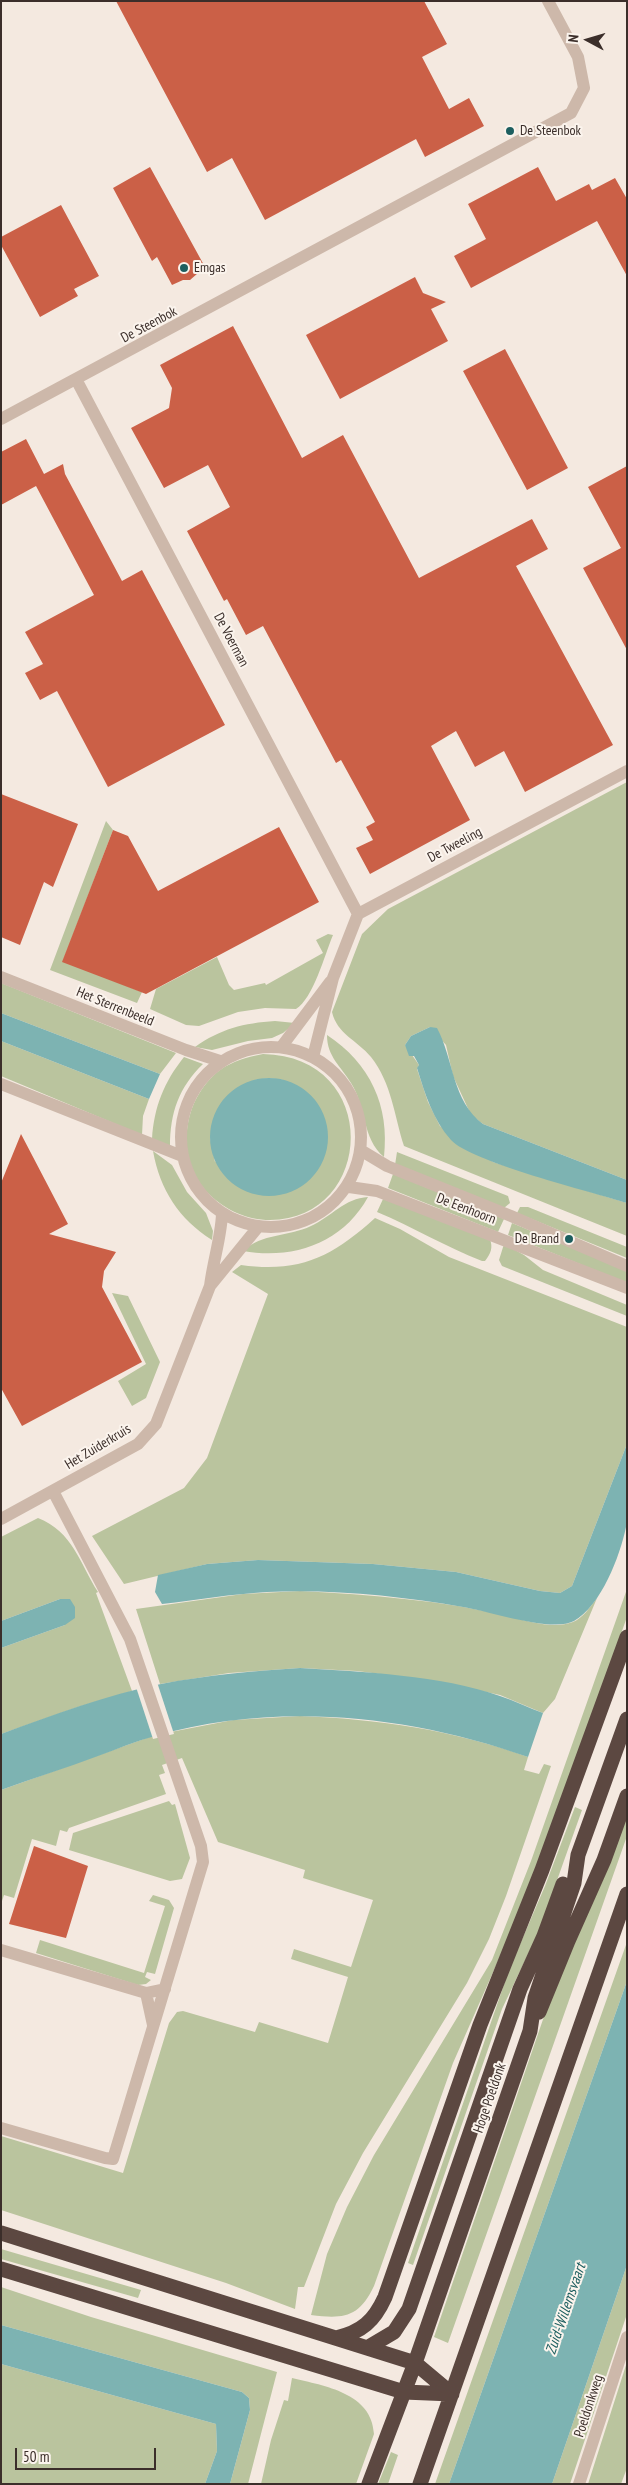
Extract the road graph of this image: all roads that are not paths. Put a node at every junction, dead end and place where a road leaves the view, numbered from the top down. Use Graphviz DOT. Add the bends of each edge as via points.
graph roads {
  1 [pos="548,1"];
  2 [pos="77,381"];
  3 [pos="1,420"];
  4 [pos="627,771"];
  5 [pos="358,914"];
  6 [pos="1,978"];
  7 [pos="333,978"];
  8 [pos="282,1046"];
  9 [pos="313,1057"];
  10 [pos="220,1061"];
  11 [pos="1,1084"];
  12 [pos="362,1151"];
  13 [pos="182,1156"];
  14 [pos="349,1187"];
  15 [pos="222,1214"];
  16 [pos="258,1226"];
  17 [pos="627,1266"];
  18 [pos="210,1286"];
  19 [pos="627,1288"];
  20 [pos="54,1491"];
  21 [pos="1,1519"];
  22 [pos="627,1637"];
  23 [pos="627,1719"];
  24 [pos="627,1796"];
  25 [pos="578,1855"];
  26 [pos="627,1894"];
  27 [pos="1,1950"];
  28 [pos="165,1989"];
  29 [pos="146,1993"];
  30 [pos="154,2028"];
  31 [pos="530,2031"];
  32 [pos="1,2128"];
  33 [pos="1,2233"];
  34 [pos="1,2269"];
  35 [pos="627,2337"];
  36 [pos="336,2338"];
  37 [pos="367,2348"];
  38 [pos="415,2363"];
  39 [pos="404,2392"];
  40 [pos="452,2394"];
  41 [pos="369,2484"];
  42 [pos="420,2484"];
  43 [pos="579,2484"];
  1 -- 2 [label="street, De Steenbok" via="578,57 584,88 571,113"];
  2 -- 3 [label="street, De Steenbok"];
  2 -- 5 [label="street, De Voerman"];
  4 -- 5 [label="street, De Tweeling"];
  5 -- 7 [label="street"];
  6 -- 10 [label="street, Het Sterrenbeeld"];
  7 -- 8 [label="street"];
  7 -- 9 [label="street"];
  8 -- 9 [label="street"];
  8 -- 10 [label="street" via="242,1050"];
  9 -- 12 [label="street" via="325,1064 345,1087 357,1116"];
  10 -- 13 [label="street" via="198,1082 191,1096 180,1134"];
  11 -- 13 [label="street"];
  12 -- 14 [label="street"];
  12 -- 17 [label="street, De Eenhoorn" via="386,1166"];
  13 -- 15 [label="street" via="195,1187"];
  14 -- 16 [label="street" via="332,1205 298,1224"];
  14 -- 19 [label="street, De Eenhoorn" via="377,1191"];
  15 -- 16 [label="street" via="240,1223"];
  15 -- 18 [label="street, Het Zuiderkruis"];
  16 -- 18 [label="street, Het Zuiderkruis"];
  18 -- 20 [label="street, Het Zuiderkruis" via="156,1424 138,1444"];
  20 -- 21 [label="street, Het Zuiderkruis"];
  20 -- 28 [label="street" via="130,1639 201,1846 203,1862"];
  22 -- 36 [label="highway" via="542,1870 480,2025 385,2297 371,2322 350,2335"];
  23 -- 25 [label="highway, Hoge Poeldonk"];
  24 -- 31 [label="highway" via="604,1860"];
  25 -- 31 [label="highway, Hoge Poeldonk" via="574,1883 535,1998"];
  25 -- 37 [label="highway" via="520,1989 409,2308 394,2332"];
  26 -- 40 [label="highway"];
  27 -- 29 [label="street"];
  28 -- 29 [label="street"];
  28 -- 30 [label="street"];
  29 -- 30 [label="street"];
  30 -- 32 [label="street" via="113,2159"];
  31 -- 38 [label="highway, Hoge Poeldonk"];
  33 -- 36 [label="highway"];
  34 -- 39 [label="highway"];
  35 -- 43 [label="street, Poeldonkweg"];
  36 -- 37 [label="highway"];
  37 -- 38 [label="highway"];
  38 -- 39 [label="highway, Hoge Poeldonk"];
  38 -- 40 [label="highway"];
  39 -- 40 [label="highway"];
  39 -- 41 [label="highway, Hoge Poeldonk"];
  40 -- 42 [label="highway"];
}
